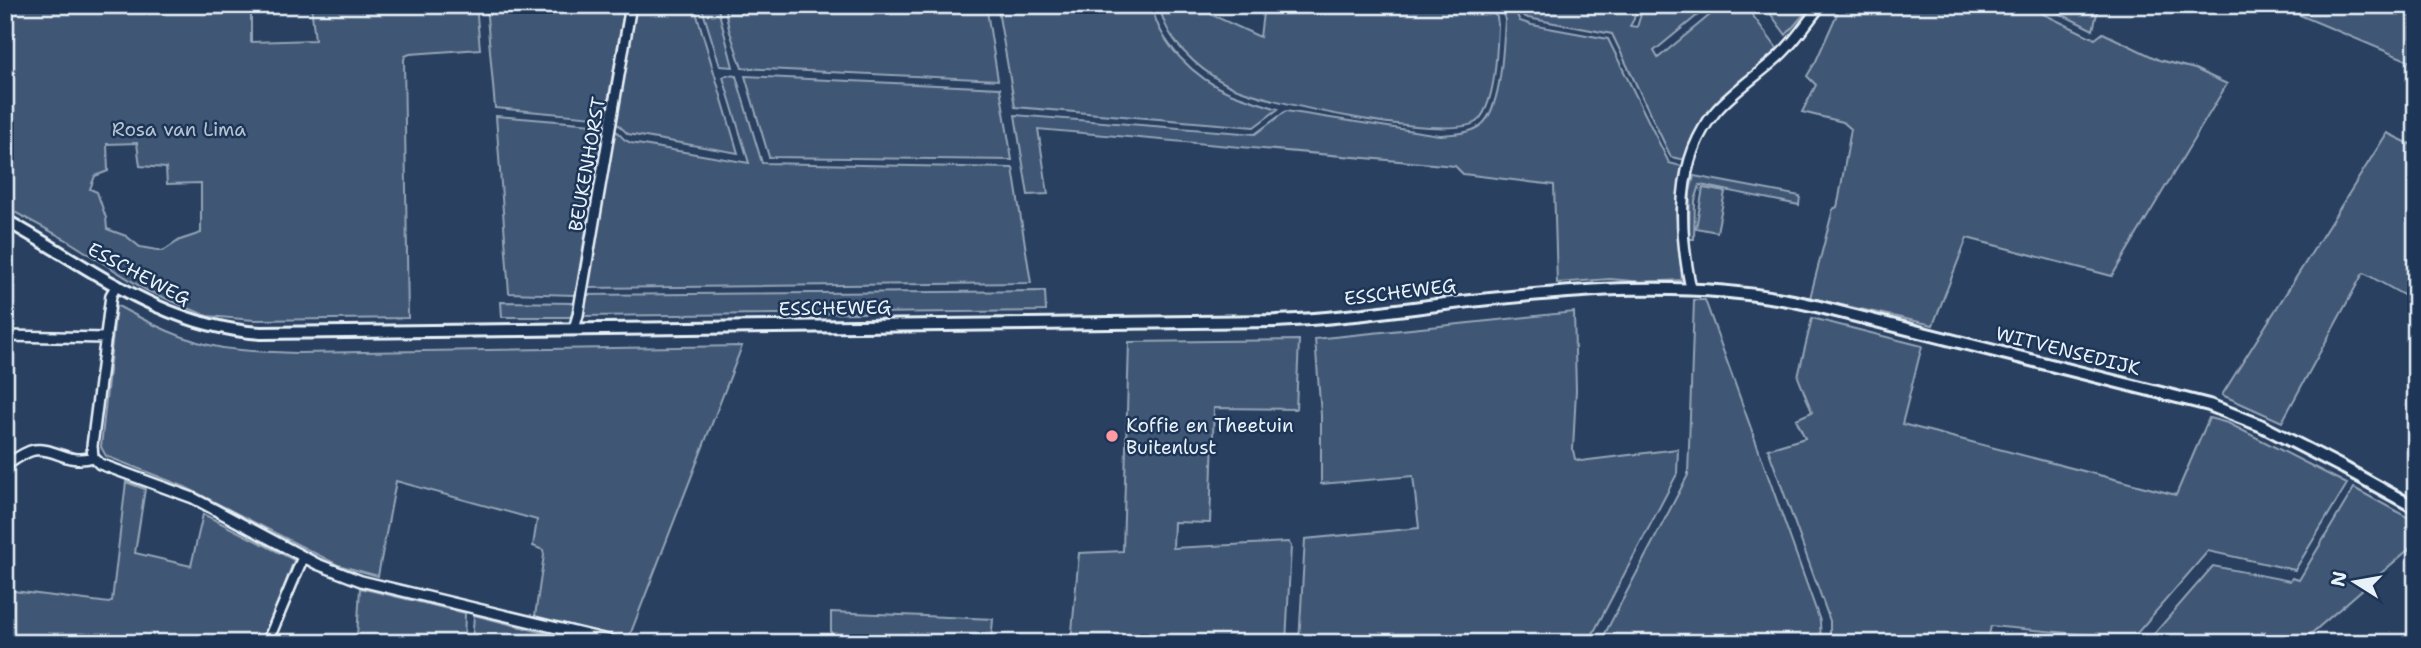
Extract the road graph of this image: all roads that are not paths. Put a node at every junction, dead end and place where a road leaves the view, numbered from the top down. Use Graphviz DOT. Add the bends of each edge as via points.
graph roads {
  1 [pos="631,5"];
  2 [pos="1821,5"];
  3 [pos="5,220"];
  4 [pos="117,285"];
  5 [pos="1691,289"];
  6 [pos="574,329"];
  7 [pos="106,338"];
  8 [pos="6,339"];
  9 [pos="93,457"];
  10 [pos="5,466"];
  11 [pos="2416,508"];
  12 [pos="303,557"];
  13 [pos="267,643"];
  14 [pos="620,643"];
  1 -- 6 [label="street, BEUKENHORST"];
  2 -- 5 [label="street" via="1790,46 1714,114 1689,160 1682,219"];
  3 -- 4 [label="street, ESSCHEWEG"];
  4 -- 6 [label="street, ESSCHEWEG" via="176,316 241,332"];
  4 -- 7 [label="street" via="111,295"];
  5 -- 6 [label="street, ESSCHEWEG" via="1547,294 1308,320"];
  5 -- 11 [label="street, WITVENSEDIJK" via="1789,299 2209,405 2260,425"];
  7 -- 8 [label="street"];
  7 -- 9 [label="street"];
  9 -- 10 [label="street" via="81,461 33,450"];
  9 -- 12 [label="street" via="106,467 193,498"];
  12 -- 13 [label="street"];
  12 -- 14 [label="street" via="361,581"];
}
